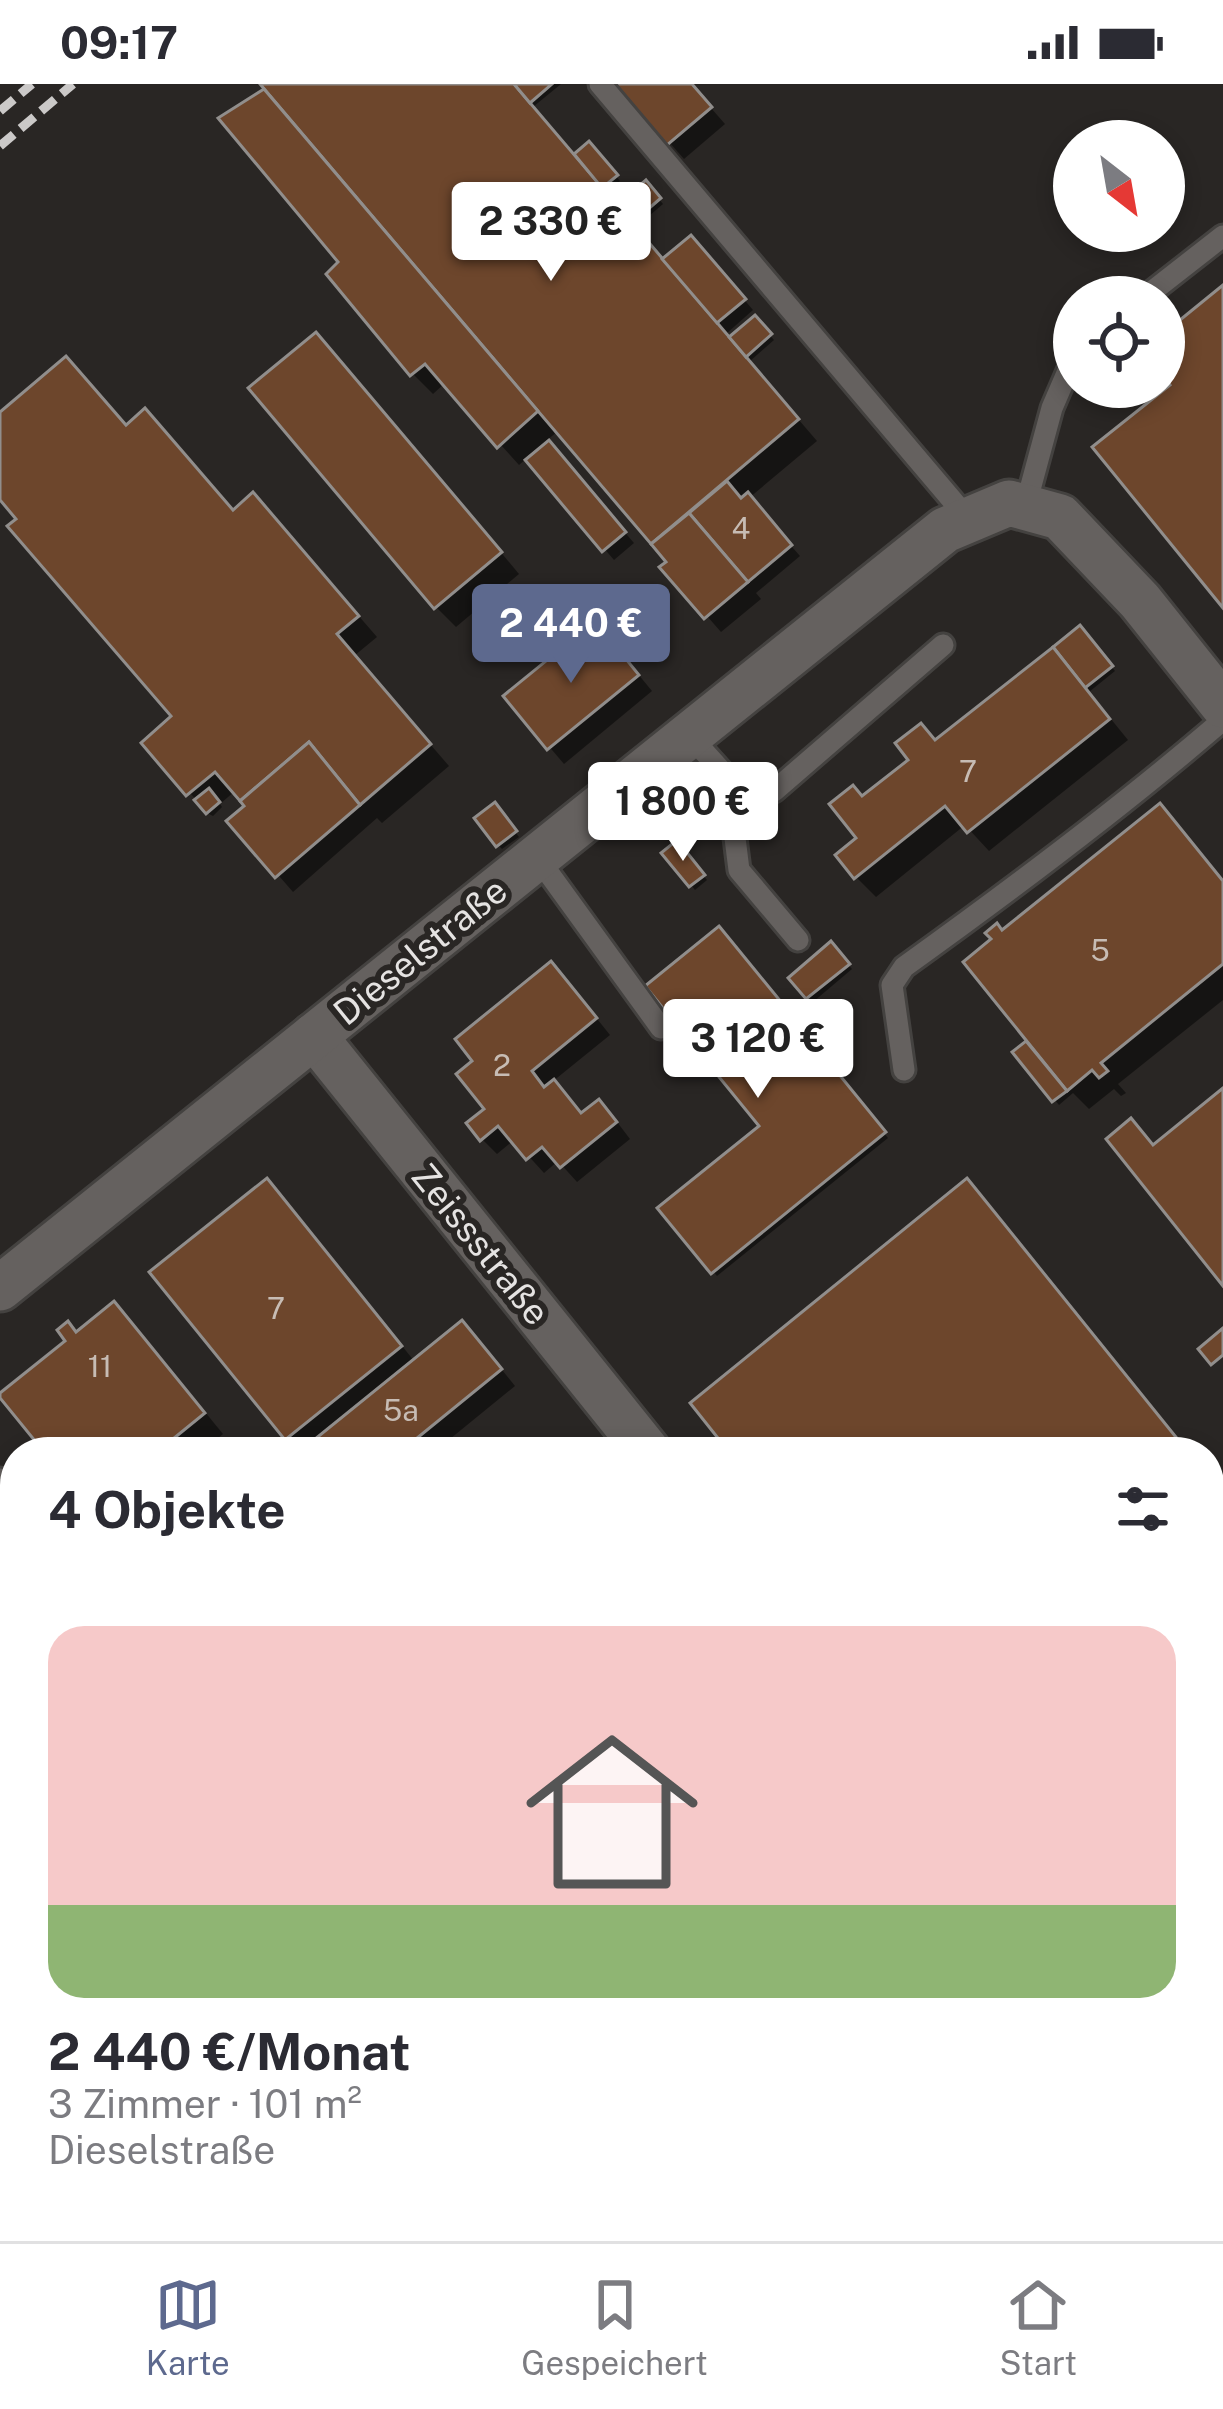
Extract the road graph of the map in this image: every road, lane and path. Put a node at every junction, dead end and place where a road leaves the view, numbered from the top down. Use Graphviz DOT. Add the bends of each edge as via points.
graph roads {
  1 [pos="600,84"];
  2 [pos="1223,236"];
  3 [pos="1172,276"];
  4 [pos="1053,406"];
  5 [pos="1025,508"];
  6 [pos="969,520"];
  7 [pos="943,645"];
  8 [pos="1223,705"];
  9 [pos="1223,720"];
  10 [pos="689,735"];
  11 [pos="743,796"];
  12 [pos="537,856"];
  13 [pos="798,940"];
  14 [pos="662,1028"];
  15 [pos="314,1036"];
  16 [pos="904,1070"];
  17 [pos="0,1288"];
  18 [pos="629,1437"];
  1 -- 6 [label="lane"];
  2 -- 3 [label="lane"];
  4 -- 5 [label="lane"];
  5 -- 6 [label="street, Dieselstraße" via="1009,503"];
  5 -- 8 [label="street" via="1060,517"];
  6 -- 10 [label="street, Dieselstraße" via="945,530"];
  7 -- 11 [label="lane" via="773,791"];
  9 -- 16 [label="lane" via="904,967 892,985"];
  10 -- 11 [label="lane"];
  10 -- 12 [label="street, Dieselstraße"];
  11 -- 13 [label="lane" via="735,838 740,870"];
  12 -- 14 [label="lane"];
  12 -- 15 [label="street, Dieselstraße"];
  15 -- 17 [label="street, Dieselstraße"];
  15 -- 18 [label="street, Zeissstraße"];
}
